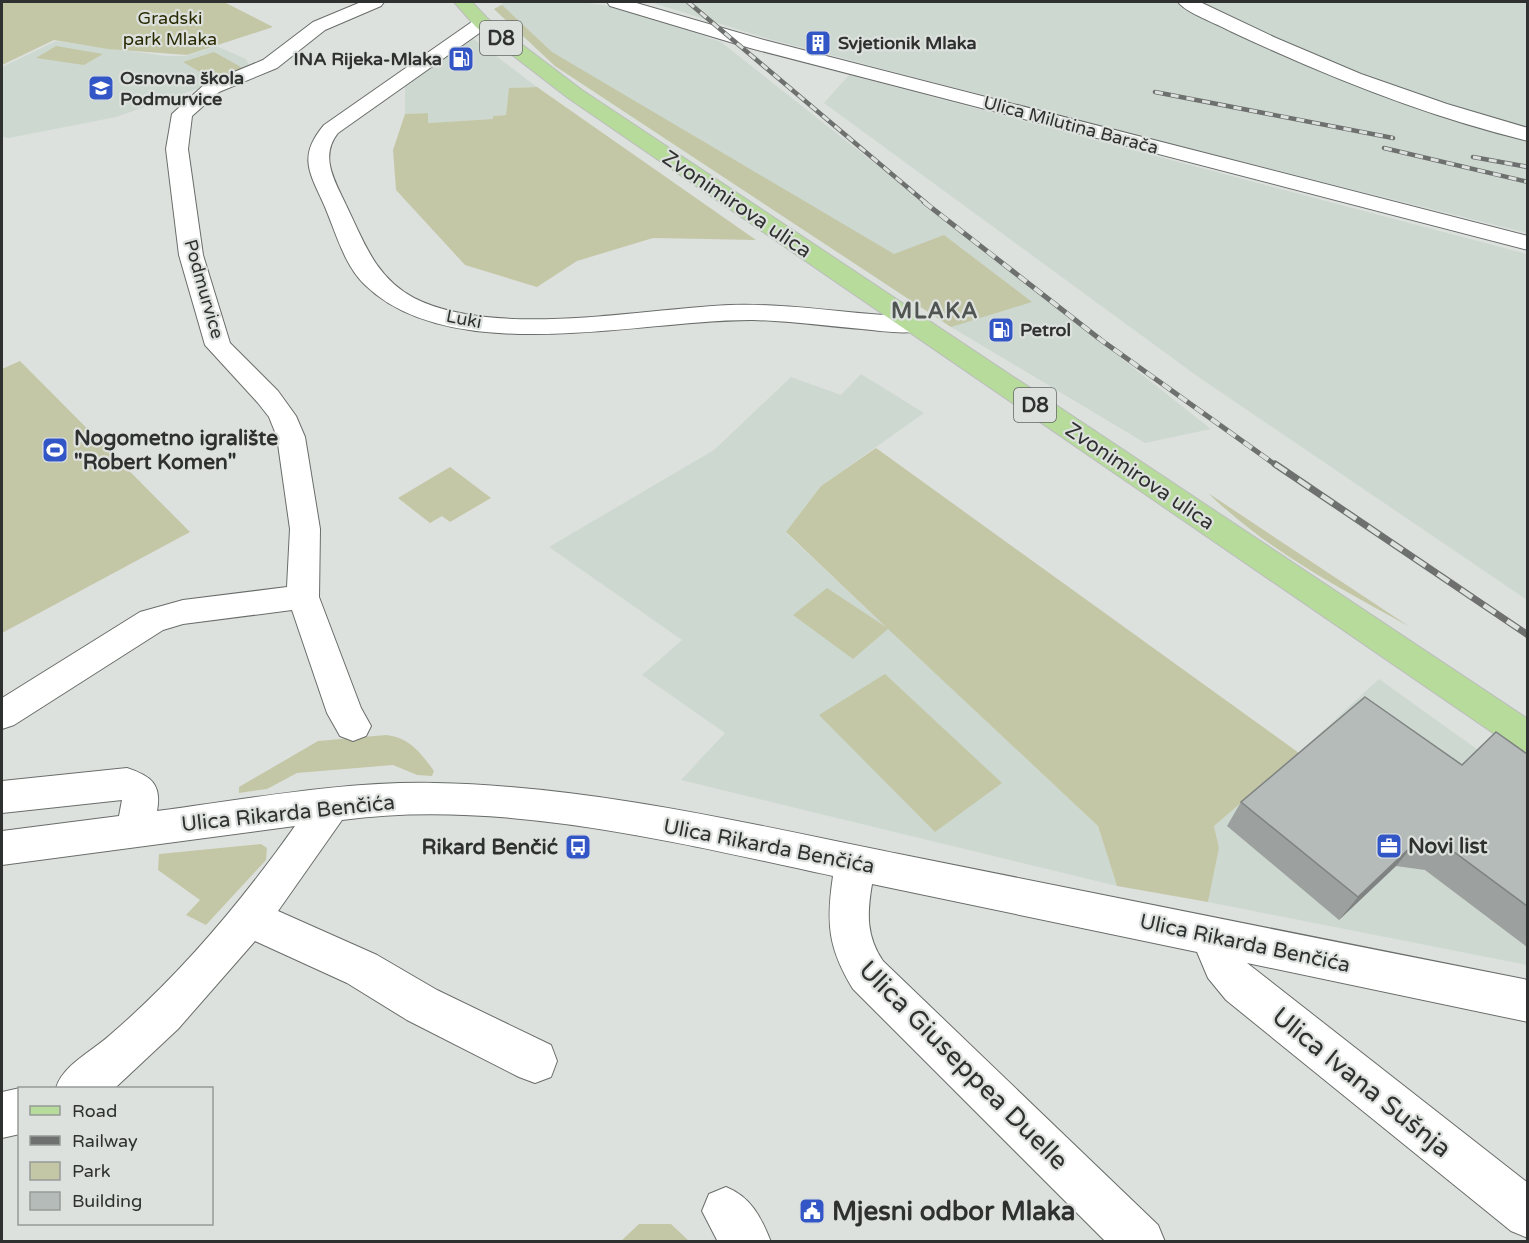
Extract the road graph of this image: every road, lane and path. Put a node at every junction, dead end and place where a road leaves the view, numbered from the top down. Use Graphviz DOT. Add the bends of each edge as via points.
graph roads {
  1 [pos="375,2"];
  2 [pos="462,2"];
  3 [pos="616,2"];
  4 [pos="1187,2"];
  5 [pos="482,15"];
  6 [pos="1527,135"];
  7 [pos="1527,243"];
  8 [pos="916,325"];
  9 [pos="303,597"];
  10 [pos="2,716"];
  11 [pos="353,726"];
  12 [pos="1527,738"];
  13 [pos="2,797"];
  14 [pos="331,804"];
  15 [pos="135,831"];
  16 [pos="2,848"];
  17 [pos="855,862"];
  18 [pos="249,918"];
  19 [pos="1215,937"];
  20 [pos="1527,1001"];
  21 [pos="535,1061"];
  22 [pos="81,1087"];
  23 [pos="18,1111"];
  24 [pos="2,1115"];
  25 [pos="1527,1214"];
  26 [pos="1141,1242"];
  1 -- 9 [label="street, Podmurvice" via="314,30 270,64 212,88 182,114 177,149 191,255 218,345 268,397 291,437 305,529"];
  2 -- 5 [label="main road, Zvonimirova ulica / D8"];
  3 -- 7 [label="street, Ulica Milutina Barača" via="757,44"];
  4 -- 6 [label="street" via="1342,76"];
  5 -- 8 [label="main road, Zvonimirova ulica / D8" via="575,94"];
  5 -- 8 [label="street, Luki" via="331,129 319,143 316,159 346,232 362,263 384,288 439,315 507,327 738,312"];
  8 -- 12 [label="main road, Zvonimirova ulica / D8"];
  9 -- 10 [label="street" via="183,612 153,621"];
  9 -- 11 [label="street, Podmurvice"];
  13 -- 15 [label="street" via="127,784 141,796"];
  14 -- 15 [label="street, Ulica Rikarda Benčića"];
  14 -- 17 [label="street, Ulica Rikarda Benčića" via="432,799 555,807"];
  14 -- 18 [label="street"];
  15 -- 16 [label="street, Ulica Rikarda Benčića"];
  17 -- 19 [label="street, Ulica Rikarda Benčića"];
  17 -- 26 [label="street, Ulica Giuseppea Duelle" via="847,928 855,957 868,975"];
  18 -- 21 [label="street" via="362,969 422,1005"];
  18 -- 22 [label="street" via="170,1008 109,1066"];
  19 -- 20 [label="street, Ulica Rikarda Benčića"];
  19 -- 25 [label="street, Ulica Ivana Sušnja" via="1216,956 1241,986"];
  23 -- 24 [label="street"];
}
